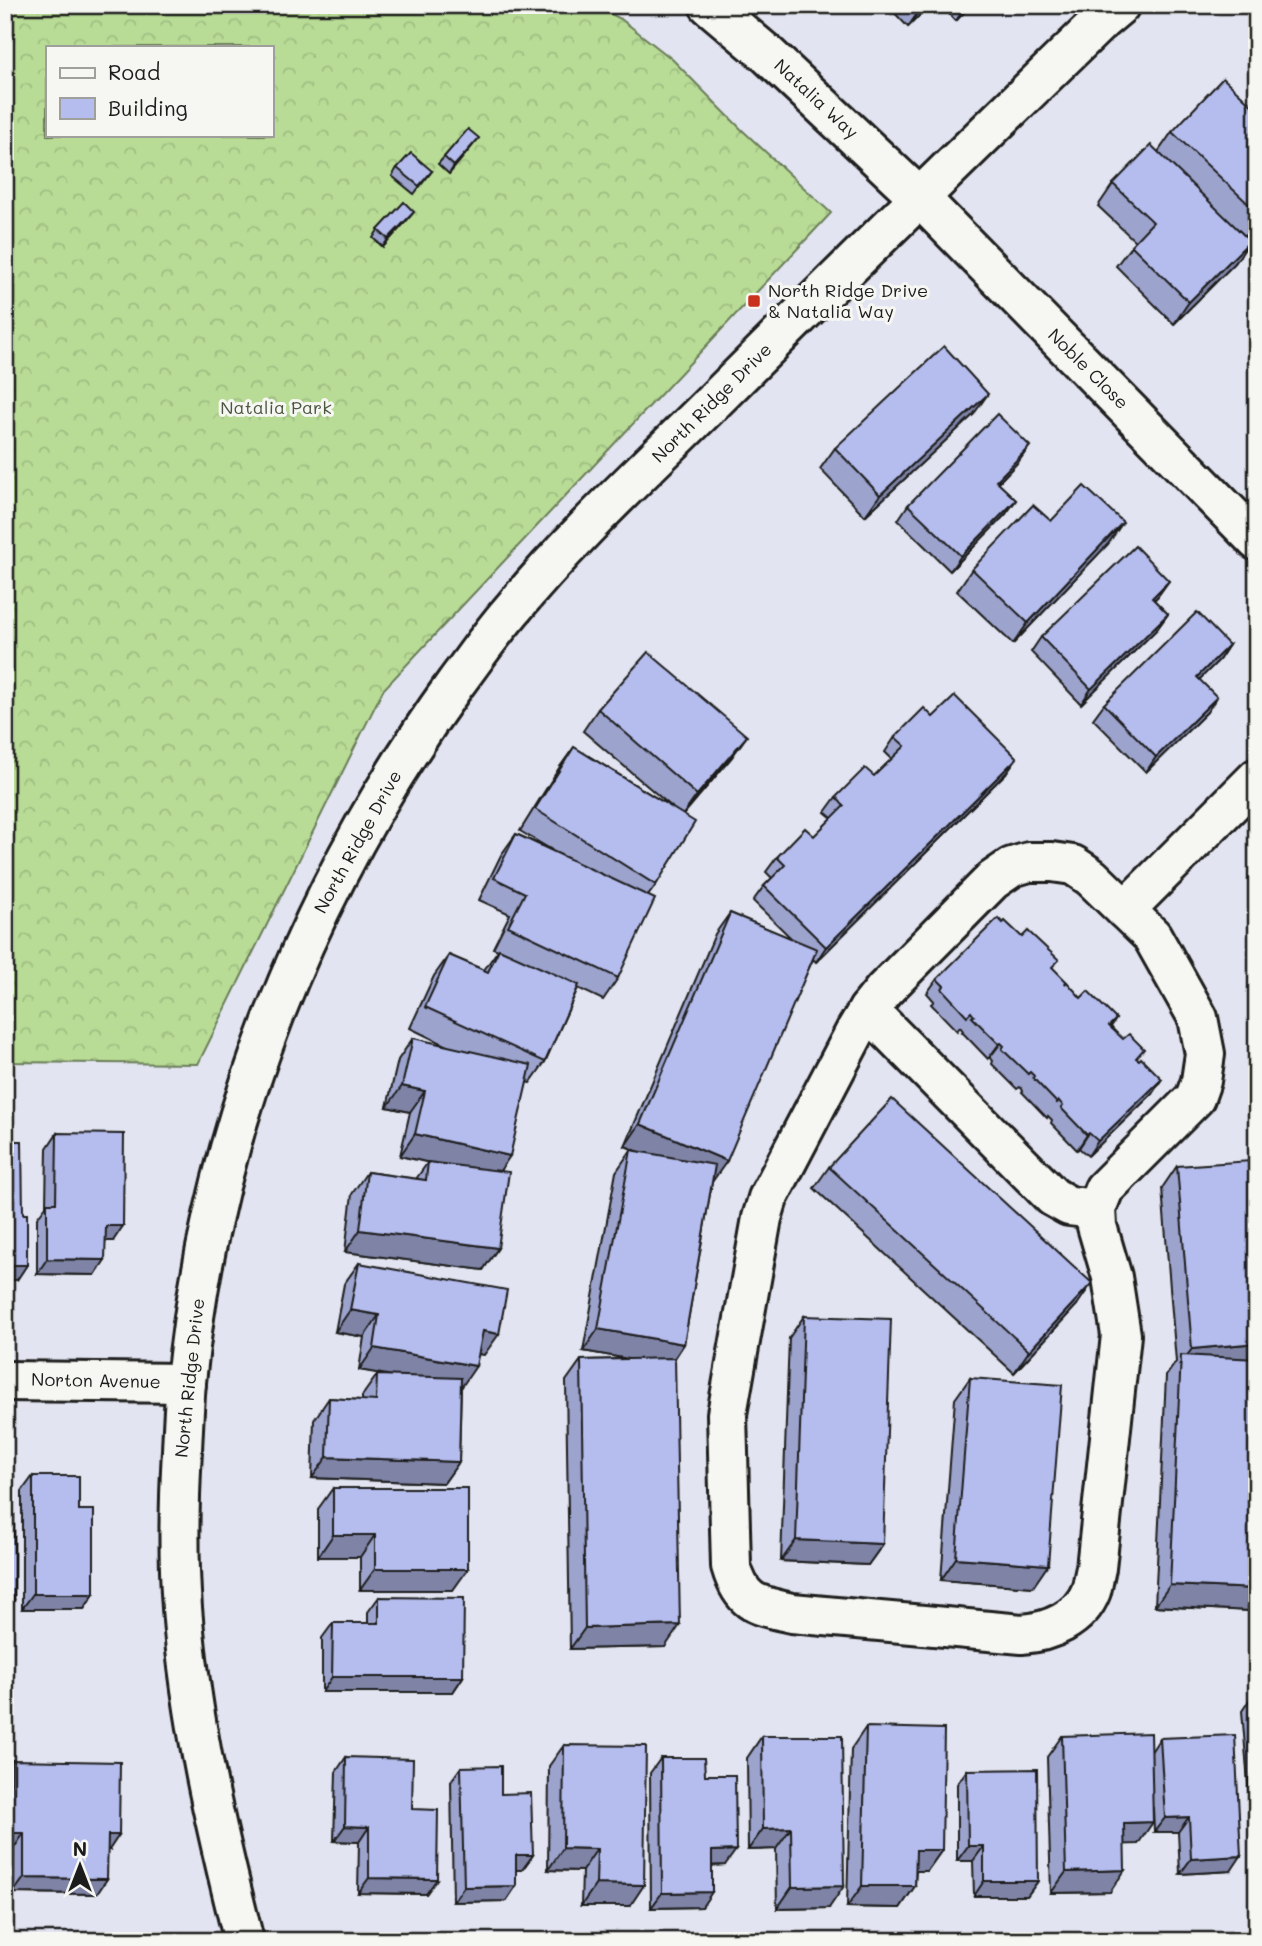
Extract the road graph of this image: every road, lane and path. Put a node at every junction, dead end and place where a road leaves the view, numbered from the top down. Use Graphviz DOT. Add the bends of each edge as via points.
graph roads {
  1 [pos="709,5"];
  2 [pos="1120,5"];
  3 [pos="919,197"];
  4 [pos="1257,541"];
  5 [pos="1257,778"];
  6 [pos="1125,910"];
  7 [pos="868,1010"];
  8 [pos="1096,1209"];
  9 [pos="5,1381"];
  10 [pos="186,1382"];
  11 [pos="244,1941"];
  1 -- 3 [label="street, Natalia Way"];
  2 -- 3 [label="street, North Ridge Drive"];
  3 -- 4 [label="street, Noble Close"];
  3 -- 10 [label="street, North Ridge Drive" via="566,549 469,665 387,784 321,907 273,1016 220,1185"];
  5 -- 6 [label="street"];
  6 -- 7 [label="street" via="1073,865 1029,862 1012,867 993,880"];
  6 -- 8 [label="street" via="1152,936 1198,1018 1205,1054 1195,1098 1104,1189"];
  7 -- 8 [label="street" via="1053,1197 1069,1206"];
  7 -- 8 [label="street" via="768,1198 762,1218 727,1414 731,1566 737,1585 750,1601 792,1613 1022,1634 1042,1632 1078,1611 1090,1593 1096,1568 1121,1335"];
  9 -- 10 [label="street, Norton Avenue"];
  10 -- 11 [label="street, North Ridge Drive" via="180,1548 188,1668 205,1781"];
}
